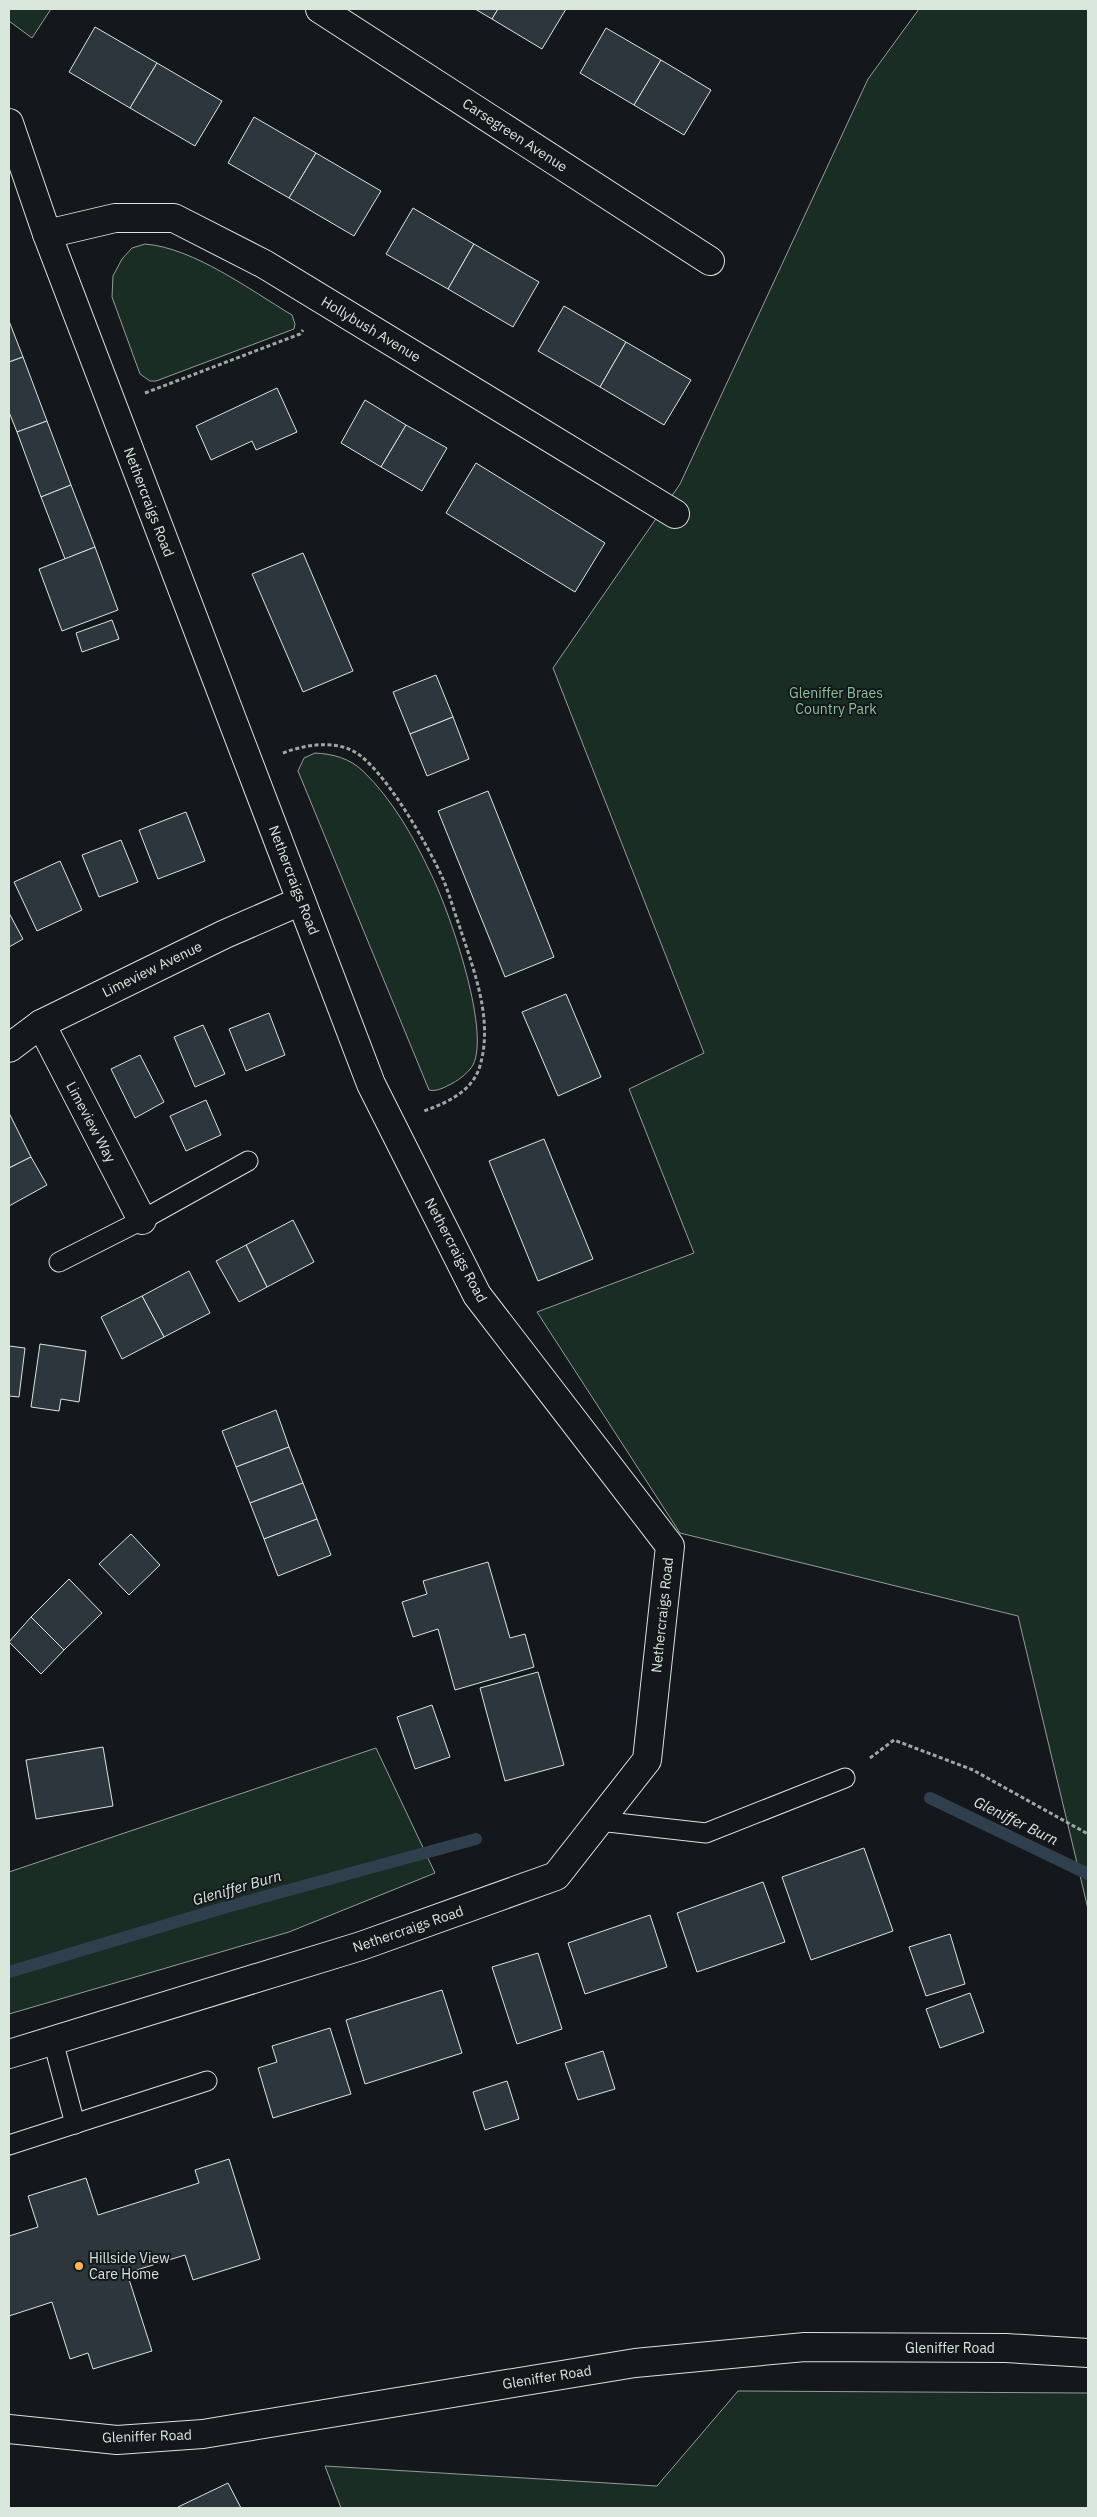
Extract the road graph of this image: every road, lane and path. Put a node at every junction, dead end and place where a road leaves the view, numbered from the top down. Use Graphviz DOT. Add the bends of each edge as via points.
graph roads {
  1 [pos="320,9"];
  2 [pos="9,123"];
  3 [pos="46,234"];
  4 [pos="710,261"];
  5 [pos="326,302"];
  6 [pos="112,406"];
  7 [pos="675,514"];
  8 [pos="250,765"];
  9 [pos="301,901"];
  10 [pos="41,1024"];
  11 [pos="9,1048"];
  12 [pos="391,1124"];
  13 [pos="248,1161"];
  14 [pos="142,1220"];
  15 [pos="59,1262"];
  16 [pos="845,1778"];
  17 [pos="599,1822"];
  18 [pos="1088,1834"];
  19 [pos="53,2041"];
  20 [pos="9,2054"];
  21 [pos="207,2081"];
  22 [pos="75,2124"];
  23 [pos="9,2145"];
  24 [pos="1088,2353"];
  25 [pos="9,2429"];
  1 -- 4 [label="street, Carsegreen Avenue"];
  2 -- 3 [label="street, Nethercraigs Road"];
  3 -- 5 [label="street, Hollybush Avenue" via="115,218 174,218 264,264"];
  3 -- 6 [label="street, Nethercraigs Road"];
  5 -- 6 [label="path" via="300,334"];
  5 -- 7 [label="street, Hollybush Avenue"];
  6 -- 8 [label="street, Nethercraigs Road"];
  8 -- 9 [label="street, Nethercraigs Road"];
  8 -- 12 [label="path" via="298,747 326,744 352,750 373,767 403,807 444,880 482,1005 485,1036 481,1063 469,1087 446,1103"];
  9 -- 10 [label="street, Limeview Avenue" via="225,934"];
  9 -- 12 [label="street, Nethercraigs Road" via="371,1084"];
  10 -- 11 [label="street, Limeview Avenue"];
  10 -- 14 [label="street, Limeview Way"];
  12 -- 17 [label="street, Nethercraigs Road" via="477,1295 670,1546 647,1760"];
  13 -- 14 [label="lane"];
  14 -- 15 [label="lane"];
  16 -- 17 [label="lane" via="706,1833"];
  16 -- 18 [label="path" via="894,1740 972,1770"];
  17 -- 19 [label="street, Nethercraigs Road" via="556,1876 361,1946"];
  19 -- 20 [label="street, Nethercraigs Road"];
  19 -- 22 [label="lane"];
  21 -- 22 [label="lane"];
  22 -- 23 [label="lane"];
  24 -- 25 [label="street, Gleniffer Road" via="1006,2348 805,2346 636,2362 203,2434 117,2440"];
}
